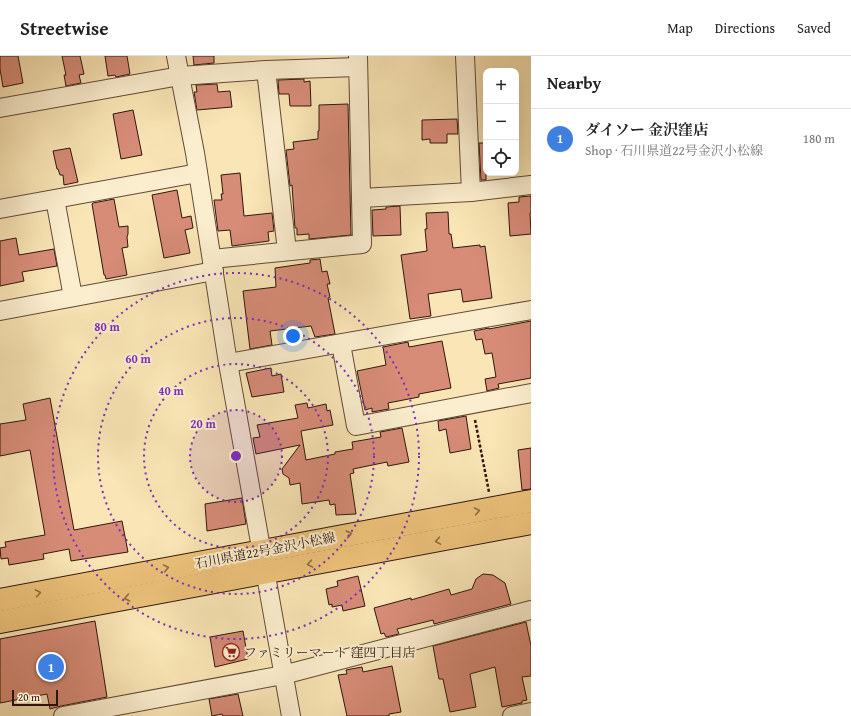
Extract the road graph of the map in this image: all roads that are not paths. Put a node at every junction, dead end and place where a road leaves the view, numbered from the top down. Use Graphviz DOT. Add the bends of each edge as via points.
graph roads {
  1 [pos="176,56"];
  2 [pos="465,56"];
  3 [pos="358,62"];
  4 [pos="266,70"];
  5 [pos="180,76"];
  6 [pos="0,108"];
  7 [pos="198,173"];
  8 [pos="531,184"];
  9 [pos="472,192"];
  10 [pos="361,198"];
  11 [pos="55,199"];
  12 [pos="0,209"];
  13 [pos="287,251"];
  14 [pos="213,265"];
  15 [pos="74,297"];
  16 [pos="531,310"];
  17 [pos="0,311"];
  18 [pos="341,344"];
  19 [pos="228,363"];
  20 [pos="531,392"];
  21 [pos="531,501"];
  22 [pos="531,523"];
  23 [pos="261,551"];
  24 [pos="265,573"];
  25 [pos="0,600"];
  26 [pos="531,610"];
  27 [pos="0,622"];
  28 [pos="283,675"];
  29 [pos="531,712"];
  30 [pos="63,716"];
  31 [pos="291,716"];
  32 [pos="512,716"];
  1 -- 5 [label="street"];
  2 -- 9 [label="street"];
  3 -- 4 [label="street"];
  3 -- 10 [label="street"];
  4 -- 5 [label="street"];
  4 -- 13 [label="street"];
  5 -- 6 [label="street"];
  5 -- 7 [label="street"];
  7 -- 11 [label="street"];
  7 -- 14 [label="street"];
  8 -- 9 [label="street"];
  9 -- 10 [label="street"];
  10 -- 13 [label="street" via="362,244"];
  11 -- 12 [label="street"];
  11 -- 15 [label="street"];
  13 -- 14 [label="street"];
  14 -- 15 [label="street"];
  14 -- 19 [label="street"];
  15 -- 17 [label="street"];
  16 -- 18 [label="street"];
  18 -- 19 [label="street"];
  18 -- 20 [label="street" via="356,426"];
  19 -- 23 [label="street"];
  23 -- 21 [label="main road, 石川県道22号金沢小松線, one-way"];
  22 -- 24 [label="main road, 石川県道22号金沢小松線, one-way"];
  23 -- 24 [label="street"];
  25 -- 23 [label="main road, 石川県道22号金沢小松線, one-way"];
  24 -- 27 [label="main road, 石川県道22号金沢小松線, one-way"];
  24 -- 28 [label="street"];
  26 -- 28 [label="street"];
  28 -- 30 [label="street"];
  28 -- 31 [label="street"];
  29 -- 32 [label="street"];
}
